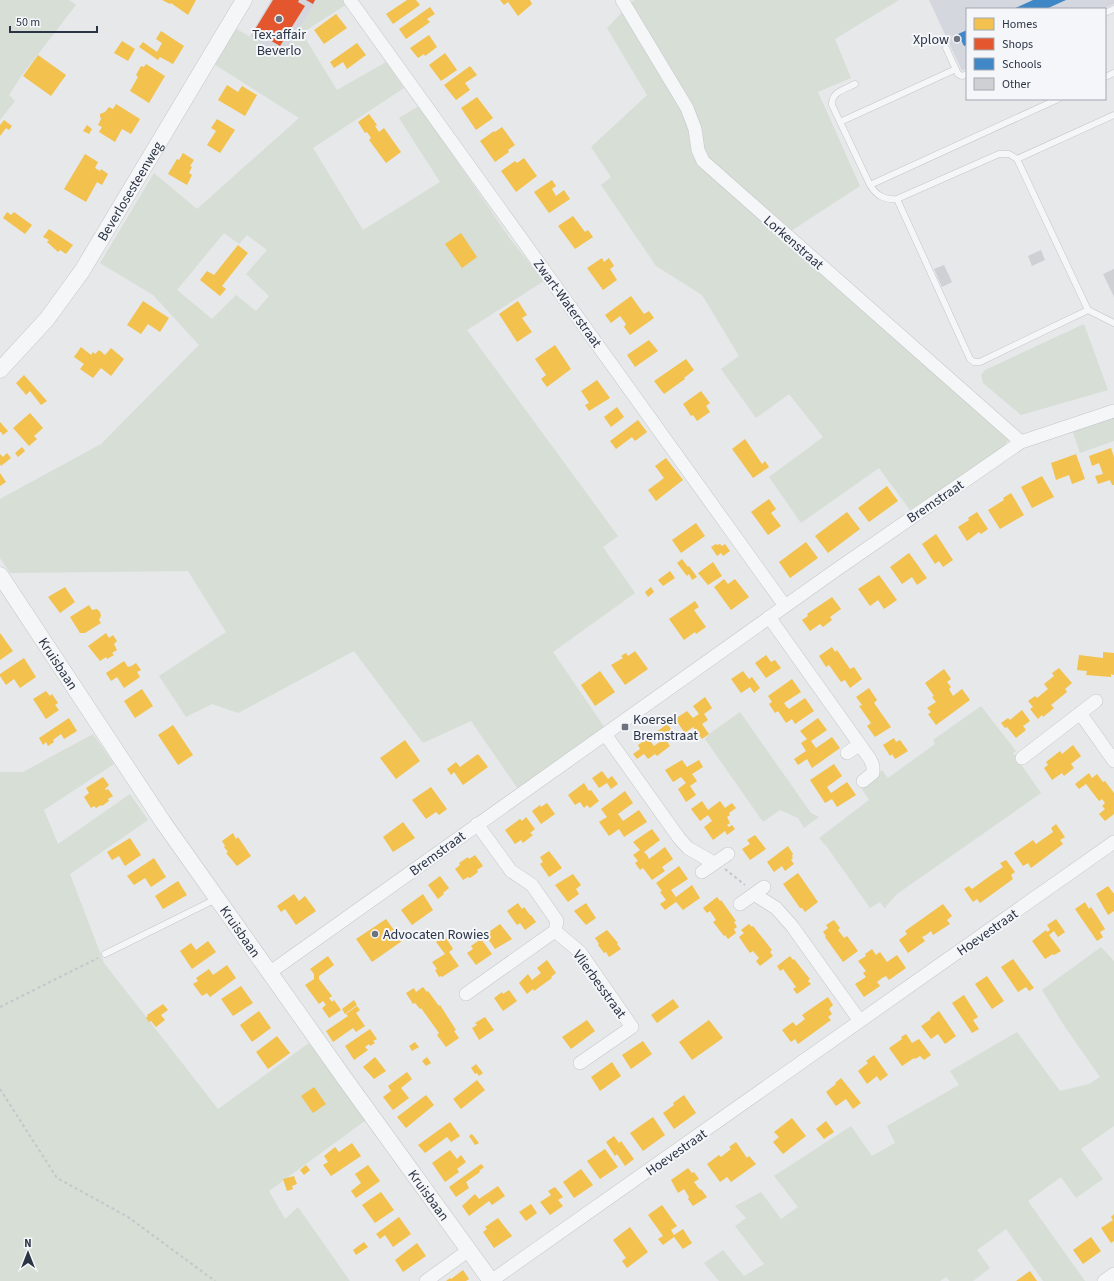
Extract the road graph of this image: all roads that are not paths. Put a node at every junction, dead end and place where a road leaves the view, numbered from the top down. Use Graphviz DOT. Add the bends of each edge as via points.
graph roads {
  1 [pos="244,0"];
  2 [pos="350,0"];
  3 [pos="622,0"];
  4 [pos="946,48"];
  5 [pos="956,69"];
  6 [pos="966,74"];
  7 [pos="855,84"];
  8 [pos="1056,100"];
  9 [pos="1114,115"];
  10 [pos="840,122"];
  11 [pos="1017,159"];
  12 [pos="870,185"];
  13 [pos="897,199"];
  14 [pos="1088,310"];
  15 [pos="1114,323"];
  16 [pos="0,370"];
  17 [pos="1114,411"];
  18 [pos="1021,442"];
  19 [pos="0,575"];
  20 [pos="785,606"];
  21 [pos="769,617"];
  22 [pos="1096,701"];
  23 [pos="1080,713"];
  24 [pos="605,734"];
  25 [pos="859,744"];
  26 [pos="847,753"];
  27 [pos="1022,758"];
  28 [pos="1114,761"];
  29 [pos="863,781"];
  30 [pos="477,824"];
  31 [pos="1114,842"];
  32 [pos="728,854"];
  33 [pos="714,863"];
  34 [pos="702,872"];
  35 [pos="216,899"];
  36 [pos="740,904"];
  37 [pos="555,932"];
  38 [pos="104,954"];
  39 [pos="269,973"];
  40 [pos="466,994"];
  41 [pos="860,1021"];
  42 [pos="580,1063"];
  43 [pos="469,1250"];
  44 [pos="1114,1274"];
  45 [pos="426,1281"];
  46 [pos="491,1281"];
  47 [pos="1104,1281"];
  1 -- 16 [label="street, Beverlosesteenweg" via="82,271 47,319"];
  2 -- 20 [label="street, Zwart-Waterstraat"];
  3 -- 18 [label="street, Lorkenstraat" via="687,108 703,161"];
  4 -- 5 [label="lane"];
  5 -- 6 [label="lane" via="960,76"];
  5 -- 10 [label="lane"];
  7 -- 10 [label="lane" via="833,96 832,105"];
  8 -- 12 [label="lane"];
  9 -- 11 [label="lane"];
  10 -- 12 [label="lane"];
  11 -- 13 [label="lane" via="1009,154 999,154"];
  11 -- 14 [label="lane"];
  12 -- 13 [label="lane" via="874,193 881,198"];
  13 -- 14 [label="lane" via="970,359 974,362 980,362"];
  14 -- 15 [label="lane"];
  17 -- 18 [label="street, Bremstraat"];
  18 -- 20 [label="street, Bremstraat"];
  19 -- 35 [label="street, Kruisbaan"];
  20 -- 21 [label="street, Bremstraat"];
  21 -- 24 [label="street, Bremstraat"];
  21 -- 25 [label="street"];
  22 -- 23 [label="street"];
  23 -- 27 [label="street"];
  23 -- 28 [label="street"];
  24 -- 30 [label="street, Bremstraat"];
  24 -- 33 [label="street" via="679,838 688,848"];
  25 -- 26 [label="street"];
  25 -- 29 [label="street" via="873,766 873,773"];
  30 -- 37 [label="street" via="511,871 532,885 557,921"];
  30 -- 39 [label="street, Bremstraat"];
  31 -- 41 [label="street, Hoevestraat"];
  32 -- 33 [label="street"];
  33 -- 34 [label="street"];
  35 -- 38 [label="lane"];
  35 -- 39 [label="street, Kruisbaan"];
  36 -- 41 [label="street" via="759,891 792,926"];
  37 -- 40 [label="street"];
  37 -- 42 [label="street, Vlierbesstraat" via="580,952 632,1027"];
  39 -- 43 [label="street, Kruisbaan"];
  41 -- 46 [label="street, Hoevestraat"];
  43 -- 45 [label="street"];
  43 -- 46 [label="street, Kruisbaan"];
  44 -- 47 [label="street"];
}
